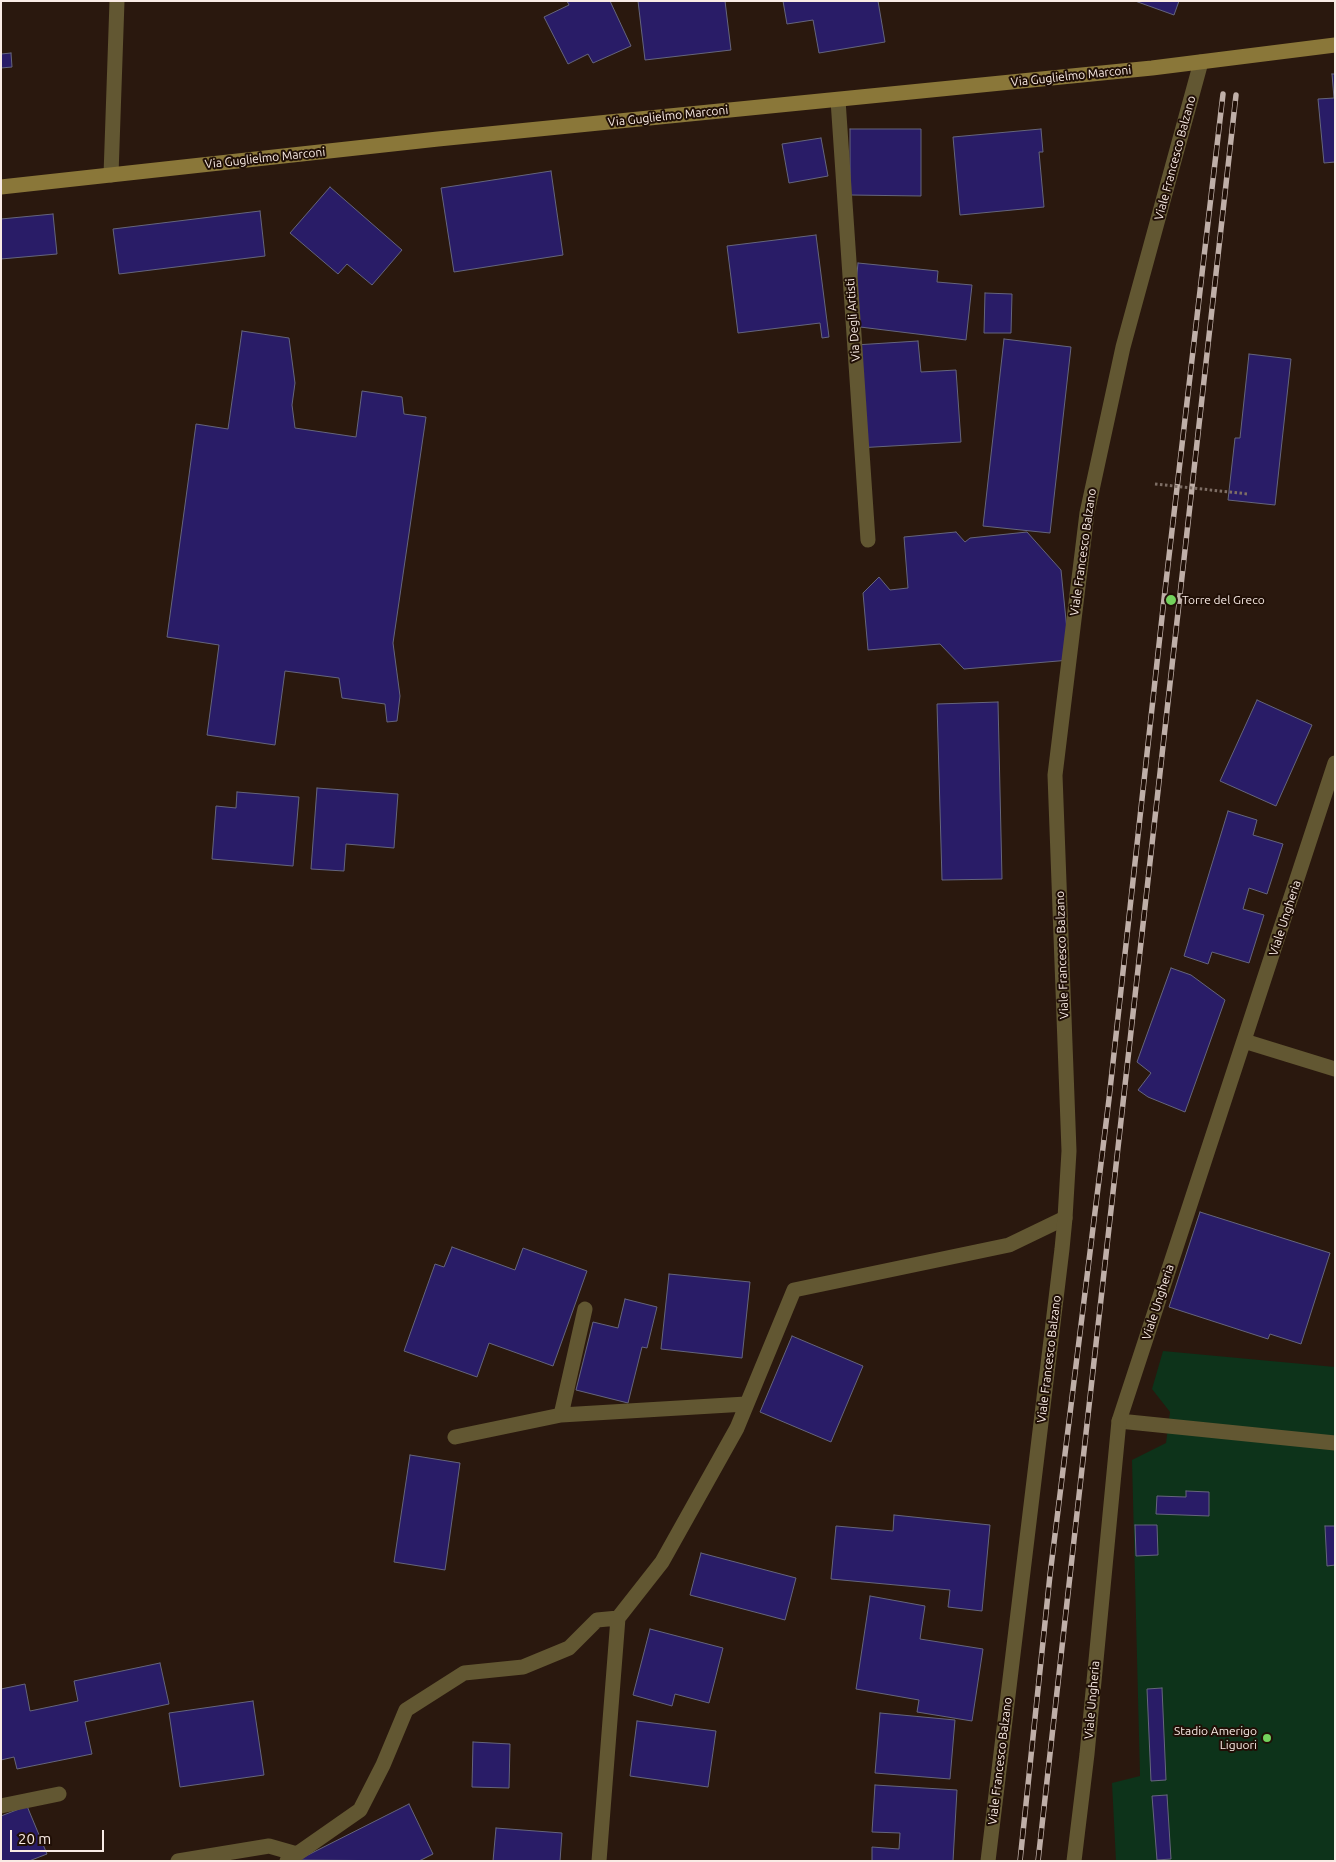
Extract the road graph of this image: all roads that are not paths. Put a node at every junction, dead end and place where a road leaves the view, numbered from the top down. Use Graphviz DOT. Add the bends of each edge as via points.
graph roads {
  1 [pos="117,1"];
  2 [pos="1335,45"];
  3 [pos="1201,62"];
  4 [pos="838,100"];
  5 [pos="111,175"];
  6 [pos="1,187"];
  7 [pos="868,540"];
  8 [pos="1335,763"];
  9 [pos="1244,1042"];
  10 [pos="1335,1069"];
  11 [pos="1065,1218"];
  12 [pos="585,1309"];
  13 [pos="746,1404"];
  14 [pos="561,1415"];
  15 [pos="1119,1421"];
  16 [pos="455,1437"];
  17 [pos="1335,1443"];
  18 [pos="618,1618"];
  19 [pos="59,1794"];
  20 [pos="1,1806"];
  21 [pos="292,1857"];
  22 [pos="178,1861"];
  23 [pos="599,1861"];
  24 [pos="988,1861"];
  25 [pos="1074,1861"];
  1 -- 5 [label="street"];
  2 -- 3 [label="street, Via Guglielmo Marconi"];
  3 -- 4 [label="street, Via Guglielmo Marconi"];
  3 -- 11 [label="street, Viale Francesco Balzano" via="1123,347 1087,513 1057,756 1055,785 1069,1151"];
  4 -- 5 [label="street, Via Guglielmo Marconi"];
  4 -- 7 [label="street, Via Degli Artisti"];
  5 -- 6 [label="street, Via Guglielmo Marconi"];
  8 -- 9 [label="street, Viale Ungheria"];
  9 -- 10 [label="street"];
  9 -- 15 [label="street, Viale Ungheria"];
  11 -- 13 [label="street" via="1009,1245 794,1290"];
  11 -- 24 [label="street, Viale Francesco Balzano"];
  12 -- 14 [label="street"];
  13 -- 14 [label="street"];
  13 -- 18 [label="street" via="737,1428 662,1562"];
  14 -- 16 [label="street"];
  15 -- 17 [label="street"];
  15 -- 25 [label="street, Viale Ungheria"];
  18 -- 21 [label="street" via="597,1620 569,1648 523,1667 464,1673 406,1710 360,1810"];
  18 -- 23 [label="street"];
  19 -- 20 [label="street"];
  21 -- 22 [label="street" via="269,1846"];
}
